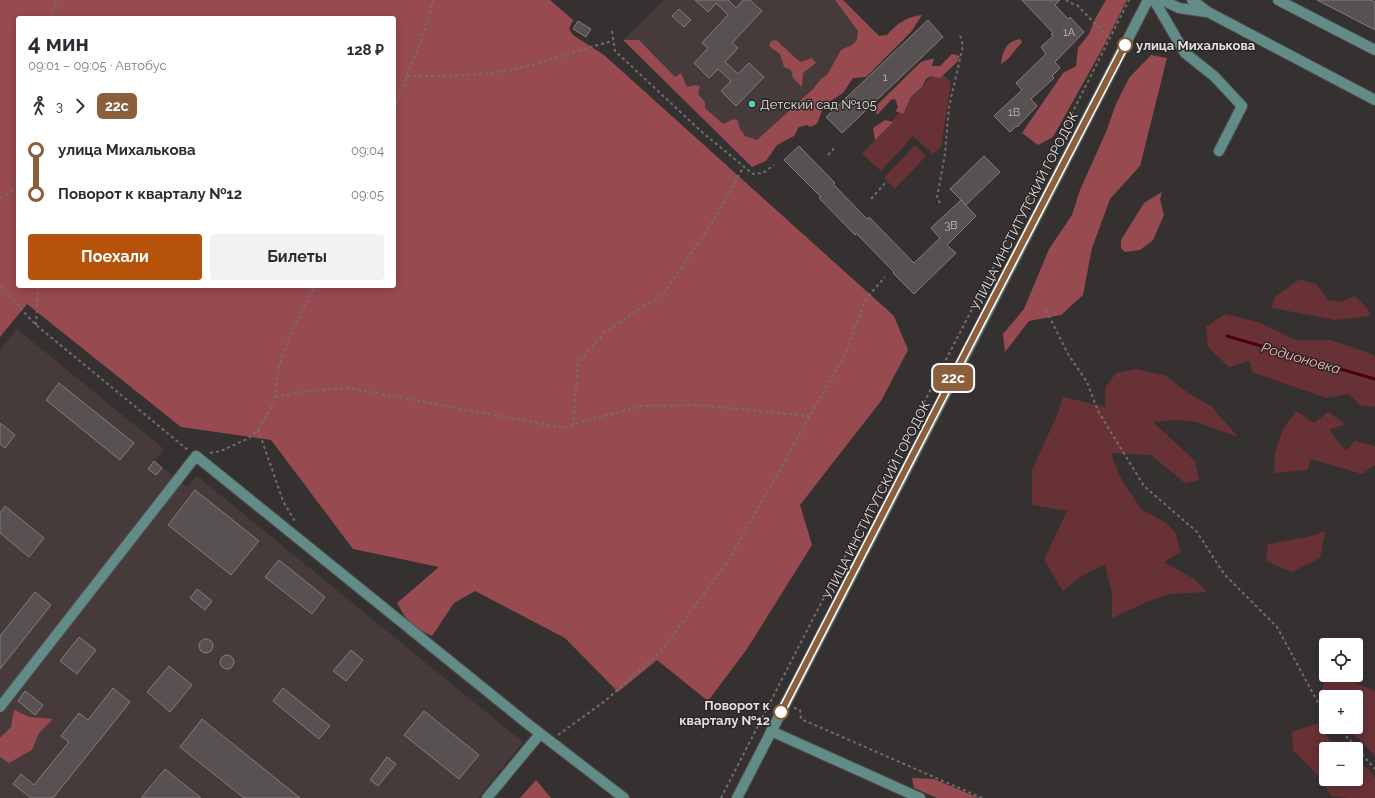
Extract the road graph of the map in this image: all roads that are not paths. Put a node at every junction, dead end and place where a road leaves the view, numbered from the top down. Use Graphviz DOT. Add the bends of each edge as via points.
graph roads {
  1 [pos="1148,0"];
  2 [pos="1154,0"];
  3 [pos="1162,0"];
  4 [pos="1192,0"];
  5 [pos="1278,0"];
  6 [pos="1208,12"];
  7 [pos="1375,50"];
  8 [pos="1375,100"];
  9 [pos="1219,151"];
  10 [pos="0,707"];
  11 [pos="771,732"];
  12 [pos="540,734"];
  13 [pos="487,798"];
  14 [pos="624,798"];
  15 [pos="737,798"];
  16 [pos="920,798"];
  1 -- 11 [label="street, УЛИЦА ИНСТИТУТСКИЙ ГОРОДОК"];
  2 -- 9 [label="street" via="1185,53 1214,76 1242,106"];
  3 -- 6 [label="street" via="1179,8"];
  4 -- 6 [label="street"];
  5 -- 7 [label="street"];
  6 -- 8 [label="street"];
  10 -- 12 [label="street" via="196,456"];
  11 -- 15 [label="street, УЛИЦА ИНСТИТУТСКИЙ ГОРОДОК"];
  11 -- 16 [label="street"];
  12 -- 13 [label="street"];
  12 -- 14 [label="street"];
}
